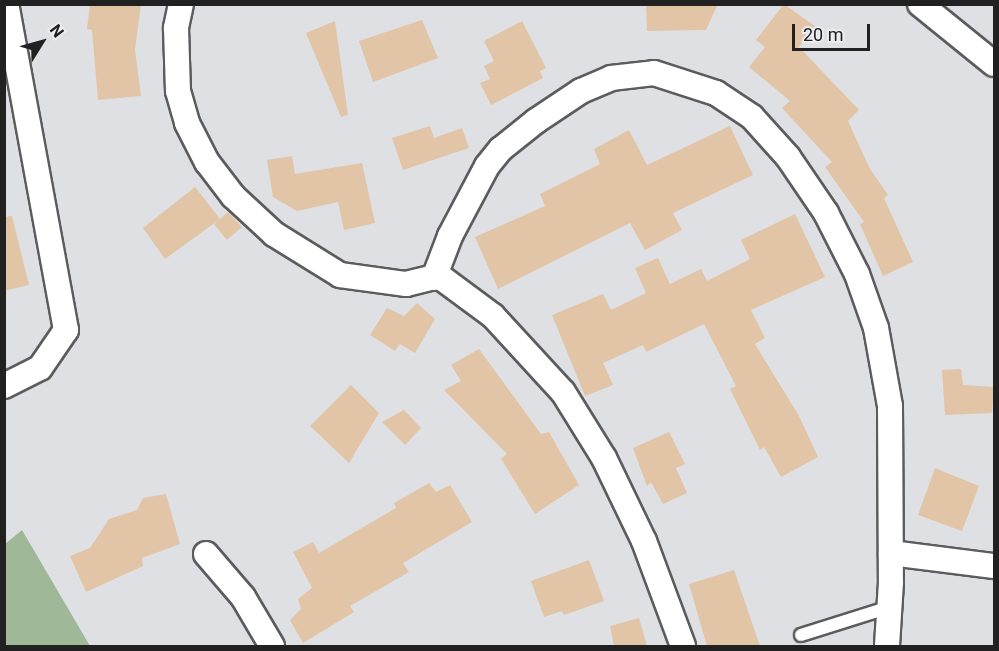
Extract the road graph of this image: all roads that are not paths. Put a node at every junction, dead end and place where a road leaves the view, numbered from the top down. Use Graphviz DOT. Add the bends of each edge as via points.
graph roads {
  1 [pos="6,4"];
  2 [pos="181,4"];
  3 [pos="920,4"];
  4 [pos="994,64"];
  5 [pos="434,278"];
  6 [pos="4,387"];
  7 [pos="891,553"];
  8 [pos="206,554"];
  9 [pos="994,566"];
  10 [pos="890,607"];
  11 [pos="801,635"];
  12 [pos="272,646"];
  13 [pos="683,646"];
  14 [pos="887,646"];
  1 -- 6 [label="street" via="66,330 40,368"];
  2 -- 5 [label="street" via="176,28 178,91 187,123 207,162 233,196 273,234 340,274 406,285"];
  3 -- 4 [label="street"];
  5 -- 7 [label="street" via="450,236 487,166 501,149 536,121 581,91 611,78 654,73 726,98 752,117 788,157 826,213 857,274 876,328 890,406"];
  5 -- 13 [label="street" via="439,276 493,316 570,401 604,458 644,541"];
  7 -- 9 [label="street"];
  7 -- 10 [label="street"];
  8 -- 12 [label="street" via="243,597"];
  10 -- 11 [label="lane"];
  10 -- 14 [label="street"];
}
